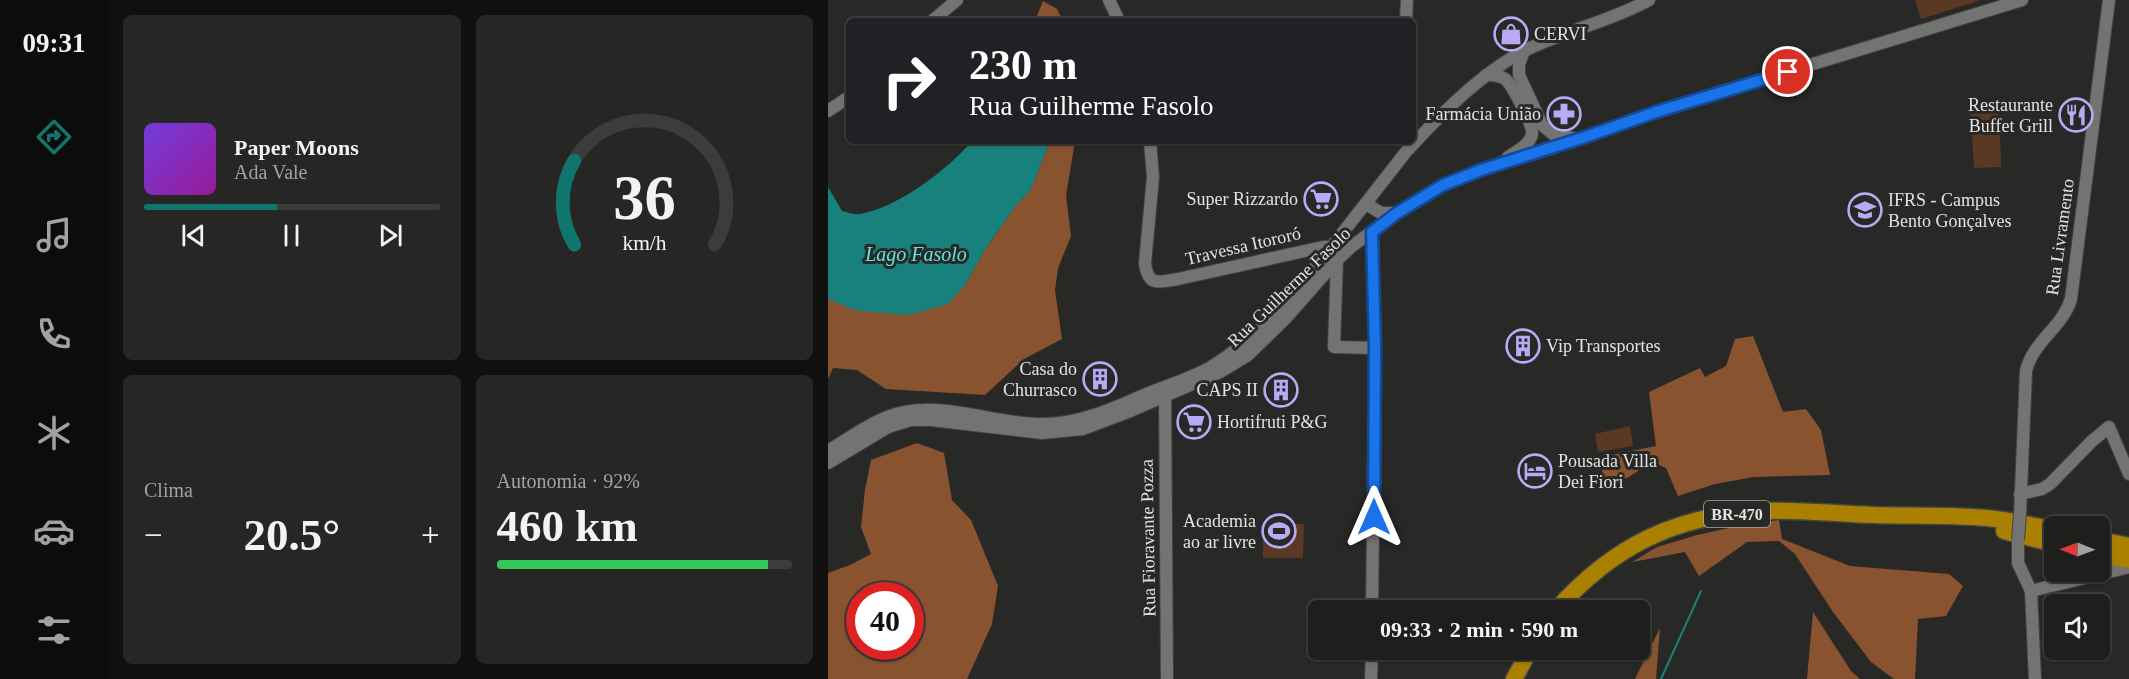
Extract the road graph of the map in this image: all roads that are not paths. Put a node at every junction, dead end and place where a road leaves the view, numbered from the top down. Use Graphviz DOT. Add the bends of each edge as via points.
graph roads {
  1 [pos="957,0"];
  2 [pos="1109,0"];
  3 [pos="1407,0"];
  4 [pos="1649,0"];
  5 [pos="2022,0"];
  6 [pos="2109,0"];
  7 [pos="936,18"];
  8 [pos="1118,18"];
  9 [pos="1406,18"];
  10 [pos="1524,51"];
  11 [pos="1486,75"];
  12 [pos="846,99"];
  13 [pos="828,111"];
  14 [pos="1418,132"];
  15 [pos="1581,138"];
  16 [pos="1150,144"];
  17 [pos="1405,147"];
  18 [pos="1497,165"];
  19 [pos="1366,204"];
  20 [pos="1397,213"];
  21 [pos="1372,232"];
  22 [pos="1333,255"];
  23 [pos="1375,348"];
  24 [pos="1165,392"];
  25 [pos="828,451"];
  26 [pos="828,463"];
  27 [pos="2129,474"];
  28 [pos="2020,494"];
  29 [pos="1948,517"];
  30 [pos="2044,528"];
  31 [pos="2044,541"];
  32 [pos="2110,542"];
  33 [pos="2129,546"];
  34 [pos="2110,556"];
  35 [pos="2129,560"];
  36 [pos="2129,567"];
  37 [pos="2031,591"];
  38 [pos="1372,600"];
  39 [pos="1566,600"];
  40 [pos="1371,660"];
  41 [pos="1524,660"];
  42 [pos="1167,679"];
  43 [pos="1371,679"];
  44 [pos="1514,679"];
  45 [pos="2035,679"];
  1 -- 7 [label="main road"];
  2 -- 8 [label="main road"];
  3 -- 9 [label="main road"];
  4 -- 10 [label="main road, Rua Guilherme Fasolo" via="1621,15"];
  5 -- 15 [label="main road"];
  6 -- 28 [label="main road, Rua Livramento" via="2071,299 2066,313 2033,353 2026,371"];
  10 -- 11 [label="main road, Rua Guilherme Fasolo"];
  10 -- 15 [label="main road" via="1519,75 1542,124 1554,135"];
  11 -- 14 [label="main road, Rua Guilherme Fasolo"];
  11 -- 18 [label="main road" via="1508,81 1532,130 1529,142"];
  12 -- 13 [label="main road"];
  15 -- 18 [label="main road"];
  16 -- 22 [label="main road, Travessa Itororó" via="1153,177 1145,263 1150,279 1178,279 1323,247"];
  17 -- 19 [label="main road, Rua Guilherme Fasolo"];
  18 -- 20 [label="main road, Rua Guilherme Fasolo" via="1443,185"];
  19 -- 20 [label="main road" via="1381,213"];
  19 -- 22 [label="main road, Rua Guilherme Fasolo"];
  20 -- 21 [label="main road, Rua Guilherme Fasolo"];
  21 -- 22 [label="main road, Rua Guilherme Fasolo"];
  21 -- 23 [label="main road"];
  22 -- 23 [label="main road" via="1334,347"];
  22 -- 24 [label="main road, Rua Guilherme Fasolo" via="1246,343"];
  23 -- 38 [label="main road"];
  24 -- 25 [label="main road, Rua Guilherme Fasolo" via="1071,422 1046,424 940,409 905,412 871,424"];
  24 -- 26 [label="main road, Rua Guilherme Fasolo" via="1096,424 1059,433 911,420 888,427"];
  24 -- 42 [label="main road, Rua Fioravante Pozza"];
  27 -- 28 [label="main road" via="2109,427 2050,484"];
  28 -- 37 [label="main road, Rua Livramento, bridge" via="2018,563"];
  29 -- 30 [label="highway, BR-470" via="2001,520"];
  29 -- 31 [label="highway, BR-470"];
  29 -- 39 [label="highway, BR-470" via="1760,511 1720,515 1645,538 1618,554"];
  32 -- 33 [label="highway"];
  34 -- 35 [label="highway"];
  36 -- 37 [label="main road"];
  37 -- 45 [label="main road, Rua Livramento"];
  40 -- 43 [label="main road"];
  41 -- 44 [label="highway"];
}
